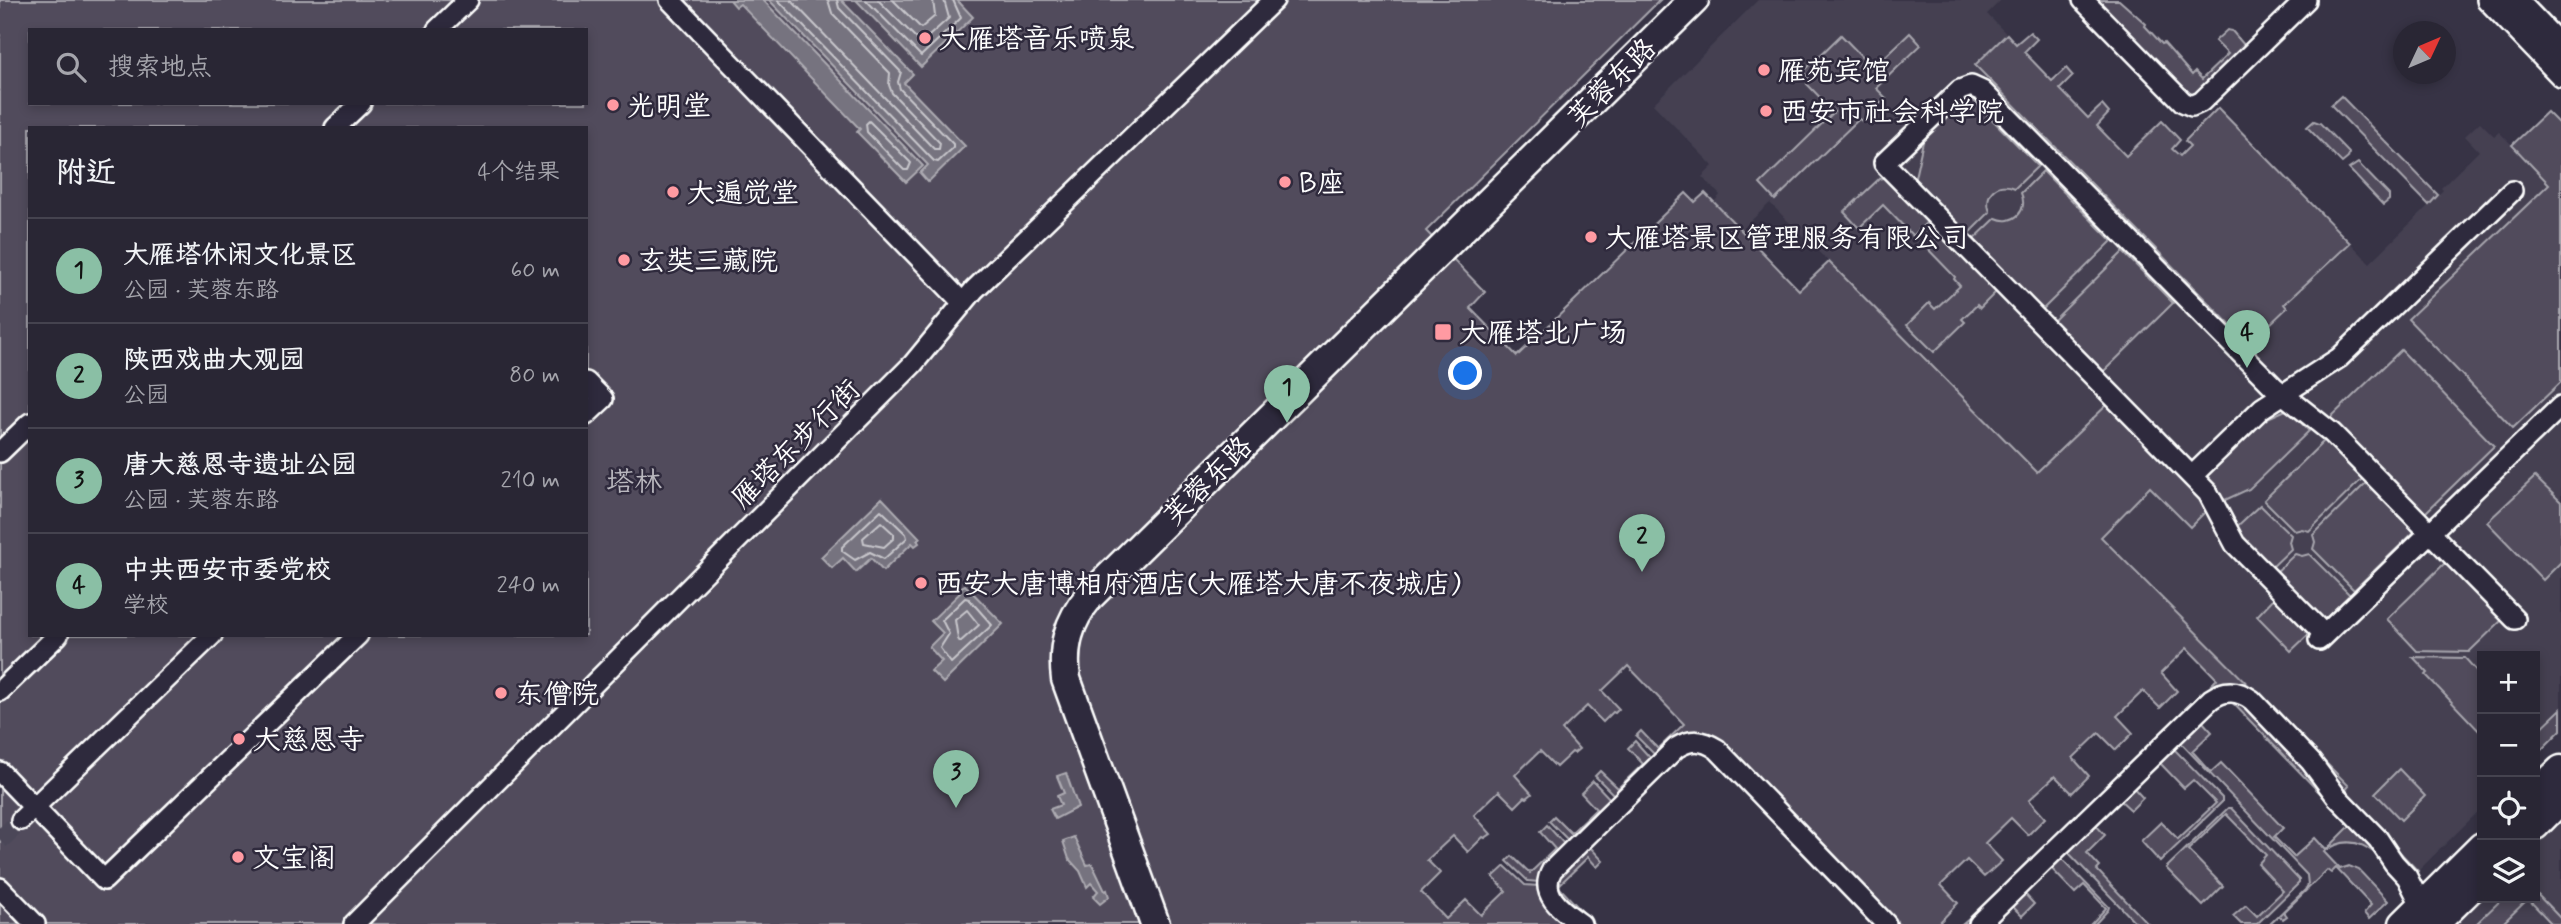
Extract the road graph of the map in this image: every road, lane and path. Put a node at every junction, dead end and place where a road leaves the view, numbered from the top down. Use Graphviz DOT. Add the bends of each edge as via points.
graph roads {
  1 [pos="468,0"];
  2 [pos="670,0"];
  3 [pos="1274,0"];
  4 [pos="1694,0"];
  5 [pos="2083,0"];
  6 [pos="2306,0"];
  7 [pos="2487,0"];
  8 [pos="2510,0"];
  9 [pos="439,28"];
  10 [pos="2561,53"];
  11 [pos="2561,77"];
  12 [pos="359,105"];
  13 [pos="337,126"];
  14 [pos="2512,191"];
  15 [pos="963,303"];
  16 [pos="588,384"];
  17 [pos="2281,394"];
  18 [pos="2561,406"];
  19 [pos="588,413"];
  20 [pos="28,425"];
  21 [pos="0,452"];
  22 [pos="2192,476"];
  23 [pos="2430,533"];
  24 [pos="2515,619"];
  25 [pos="56,637"];
  26 [pos="210,637"];
  27 [pos="356,637"];
  28 [pos="0,691"];
  29 [pos="2561,769"];
  30 [pos="0,772"];
  31 [pos="2540,790"];
  32 [pos="2561,799"];
  33 [pos="27,814"];
  34 [pos="2540,820"];
  35 [pos="2477,853"];
  36 [pos="2477,881"];
  37 [pos="0,888"];
  38 [pos="2424,919"];
  39 [pos="35,924"];
  40 [pos="354,924"];
  41 [pos="1155,924"];
  42 [pos="1581,924"];
  43 [pos="1886,924"];
  44 [pos="1979,924"];
  1 -- 9 [label="street"];
  2 -- 15 [label="street"];
  3 -- 15 [label="street, 雁塔东步行街"];
  4 -- 41 [label="main road, 芙蓉东路" via="1088,597 1074,618 1064,649 1066,679"];
  5 -- 6 [label="street" via="2192,106"];
  7 -- 11 [label="street"];
  8 -- 10 [label="main road"];
  12 -- 13 [label="street"];
  14 -- 17 [label="street" via="2339,358"];
  15 -- 40 [label="street, 雁塔东步行街" via="905,372"];
  16 -- 19 [label="street" via="603,399"];
  17 -- 22 [label="street"];
  17 -- 22 [label="street" via="1982,91 1971,86 1960,90 1884,163"];
  17 -- 23 [label="street" via="2332,433"];
  18 -- 23 [label="street"];
  20 -- 21 [label="street"];
  22 -- 23 [label="street" via="2216,504 2235,544 2321,637"];
  23 -- 24 [label="street"];
  25 -- 28 [label="street"];
  26 -- 33 [label="street"];
  27 -- 33 [label="street" via="104,880"];
  29 -- 31 [label="main road"];
  30 -- 33 [label="street"];
  32 -- 34 [label="main road"];
  35 -- 38 [label="main road"];
  36 -- 38 [label="main road"];
  37 -- 39 [label="street"];
  38 -- 44 [label="street" via="2407,877 2378,839 2252,700 2232,691 2211,699"];
  42 -- 43 [label="street" via="1550,895 1547,885 1552,870 1676,748 1697,740 1717,749"];
}
